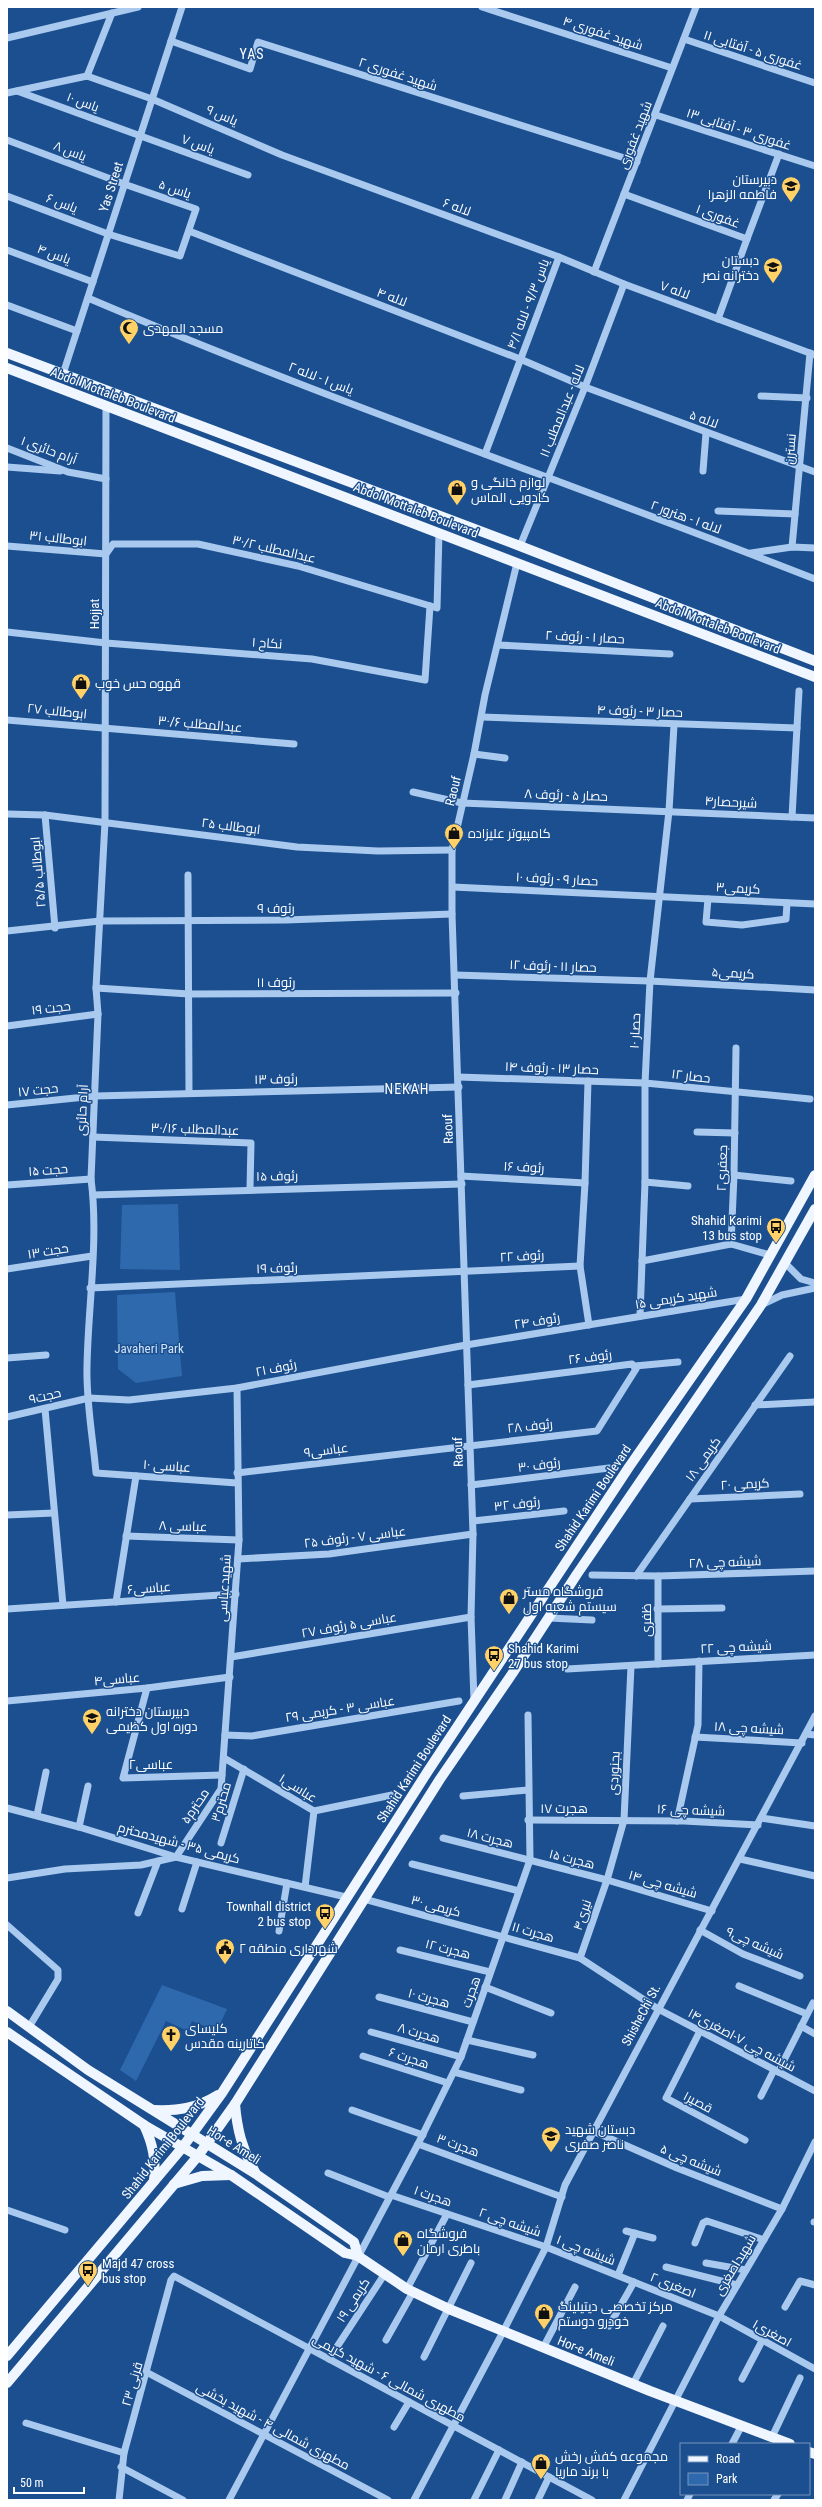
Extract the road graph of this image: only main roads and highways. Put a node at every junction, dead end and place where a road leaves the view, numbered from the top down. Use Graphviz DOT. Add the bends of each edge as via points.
graph roads {
  1 [pos="7,353"];
  2 [pos="7,368"];
  3 [pos="815,661"];
  4 [pos="815,677"];
  5 [pos="815,1175"];
  6 [pos="815,1209"];
  7 [pos="428,1771"];
  8 [pos="440,1778"];
  9 [pos="7,2011"];
  10 [pos="7,2032"];
  11 [pos="222,2093"];
  12 [pos="235,2104"];
  13 [pos="153,2110"];
  14 [pos="144,2124"];
  15 [pos="193,2135"];
  16 [pos="207,2143"];
  17 [pos="182,2148"];
  18 [pos="198,2156"];
  19 [pos="256,2174"];
  20 [pos="231,2175"];
  21 [pos="154,2181"];
  22 [pos="174,2184"];
  23 [pos="358,2256"];
  24 [pos="7,2356"];
  25 [pos="7,2383"];
  26 [pos="787,2443"];
  1 -- 3 [label="main road, Abdol Mottaleb Boulevard" via="520,546"];
  2 -- 4 [label="main road, Abdol Mottaleb Boulevard"];
  5 -- 7 [label="main road, Shahid Karimi Boulevard" via="746,1299 624,1474"];
  6 -- 8 [label="main road, Shahid Karimi Boulevard" via="761,1305"];
  7 -- 8 [label="main road"];
  7 -- 11 [label="main road, Shahid Karimi Boulevard"];
  8 -- 12 [label="main road, Shahid Karimi Boulevard"];
  9 -- 13 [label="main road, Hor-e Ameli" via="88,2070"];
  10 -- 14 [label="main road, Hor-e Ameli"];
  11 -- 13 [label="main road" via="201,2105 178,2111"];
  11 -- 15 [label="main road, Shahid Karimi Boulevard"];
  12 -- 16 [label="main road, Shahid Karimi Boulevard"];
  12 -- 19 [label="main road" via="236,2128 244,2152"];
  13 -- 15 [label="main road, Hor-e Ameli"];
  14 -- 17 [label="main road, Hor-e Ameli"];
  14 -- 21 [label="main road" via="152,2142"];
  15 -- 16 [label="main road, Hor-e Ameli"];
  15 -- 17 [label="main road, Shahid Karimi Boulevard"];
  16 -- 18 [label="main road, Shahid Karimi Boulevard"];
  16 -- 19 [label="main road, Hor-e Ameli"];
  17 -- 18 [label="main road, Hor-e Ameli"];
  17 -- 21 [label="main road, Shahid Karimi Boulevard"];
  18 -- 20 [label="main road, Hor-e Ameli"];
  18 -- 22 [label="main road, Shahid Karimi Boulevard"];
  19 -- 23 [label="main road, Hor-e Ameli" via="354,2242"];
  20 -- 22 [label="main road" via="202,2176"];
  20 -- 23 [label="main road, Hor-e Ameli" via="345,2253"];
  21 -- 24 [label="main road, Shahid Karimi Boulevard"];
  22 -- 25 [label="main road, Shahid Karimi Boulevard"];
  23 -- 26 [label="main road, Hor-e Ameli" via="384,2275 449,2309"];
}
